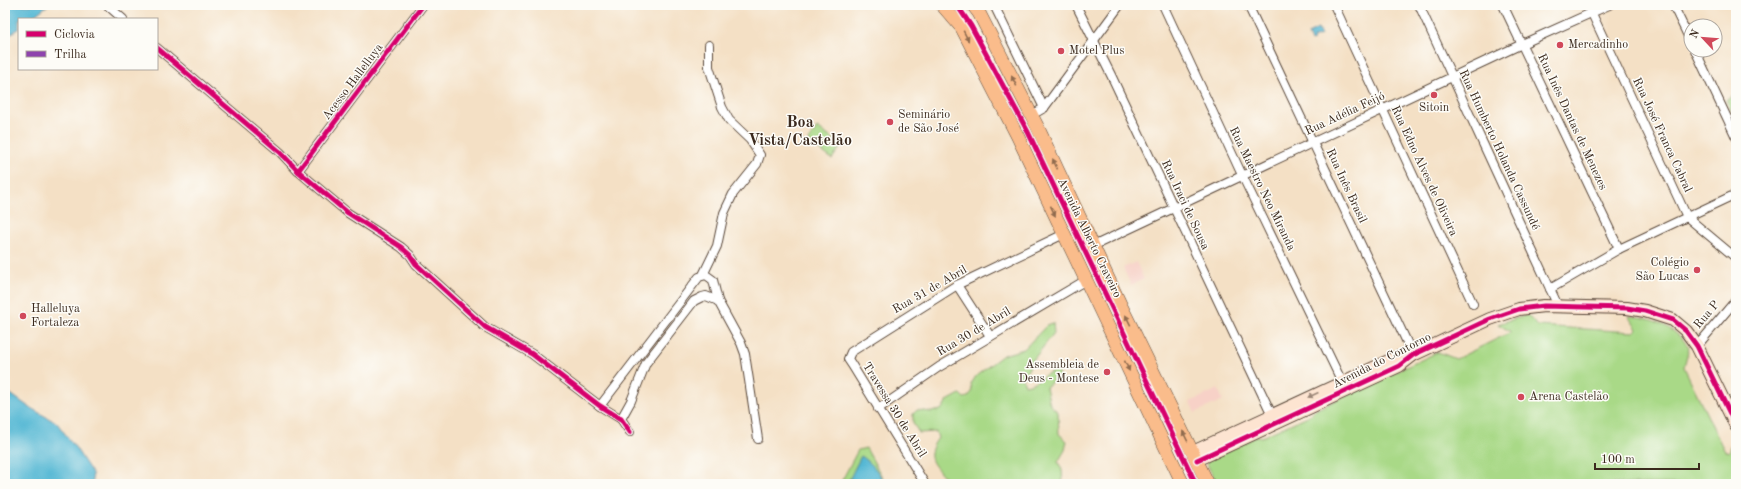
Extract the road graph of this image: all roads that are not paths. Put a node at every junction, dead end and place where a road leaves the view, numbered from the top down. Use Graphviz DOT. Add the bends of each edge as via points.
graph roads {
  1 [pos="107,5"];
  2 [pos="424,5"];
  3 [pos="942,5"];
  4 [pos="973,5"];
  5 [pos="994,5"];
  6 [pos="1076,5"];
  7 [pos="1120,5"];
  8 [pos="1163,5"];
  9 [pos="1248,5"];
  10 [pos="1334,5"];
  11 [pos="1419,5"];
  12 [pos="1504,5"];
  13 [pos="1588,5"];
  14 [pos="1609,5"];
  15 [pos="1673,5"];
  16 [pos="1592,13"];
  17 [pos="122,18"];
  18 [pos="1683,26"];
  19 [pos="1094,41"];
  20 [pos="709,44"];
  21 [pos="1522,44"];
  22 [pos="158,49"];
  23 [pos="1699,58"];
  24 [pos="1452,77"];
  25 [pos="1044,108"];
  26 [pos="1382,110"];
  27 [pos="1032,115"];
  28 [pos="1012,125"];
  29 [pos="1735,134"];
  30 [pos="1313,143"];
  31 [pos="298,171"];
  32 [pos="1242,176"];
  33 [pos="1736,194"];
  34 [pos="1174,209"];
  35 [pos="1687,217"];
  36 [pos="1064,234"];
  37 [pos="1093,246"];
  38 [pos="1619,250"];
  39 [pos="1736,258"];
  40 [pos="703,275"];
  41 [pos="1086,280"];
  42 [pos="957,285"];
  43 [pos="1550,289"];
  44 [pos="1736,300"];
  45 [pos="718,301"];
  46 [pos="1473,304"];
  47 [pos="1558,306"];
  48 [pos="990,336"];
  49 [pos="1697,346"];
  50 [pos="855,350"];
  51 [pos="1413,355"];
  52 [pos="1342,382"];
  53 [pos="600,406"];
  54 [pos="878,409"];
  55 [pos="1272,415"];
  56 [pos="622,419"];
  57 [pos="1736,425"];
  58 [pos="630,432"];
  59 [pos="758,439"];
  60 [pos="1195,456"];
  61 [pos="925,484"];
  62 [pos="1183,484"];
  63 [pos="1208,484"];
  1 -- 17 [label="street"];
  2 -- 31 [label="street, Acesso Hallelluya"];
  3 -- 28 [label="main road, Avenida Alberto Craveiro, one-way" via="962,28"];
  27 -- 4 [label="main road, Avenida Alberto Craveiro, one-way"];
  5 -- 25 [label="street"];
  6 -- 19 [label="street, Rua Iraci de Sousa"];
  7 -- 19 [label="street"];
  8 -- 32 [label="street, Rua Maestro Neo Miranda"];
  9 -- 30 [label="street, Rua Inês Brasil"];
  10 -- 26 [label="street, Rua Edno Alves de Oliveira"];
  11 -- 24 [label="street, Rua Humberto Holanda Cassundé"];
  12 -- 21 [label="street, Rua Inês Dantas de Menezes"];
  13 -- 16 [label="street, Rua José Franca Cabral"];
  14 -- 16 [label="street, Rua Adélia Feijó"];
  15 -- 18 [label="street"];
  16 -- 21 [label="street, Rua Adélia Feijó"];
  16 -- 35 [label="street, Rua José Franca Cabral"];
  19 -- 25 [label="street"];
  19 -- 34 [label="street, Rua Iraci de Sousa"];
  20 -- 40 [label="street" via="709,67 722,107 729,120 750,140 760,155 757,164 734,194 724,213 718,246"];
  21 -- 24 [label="street, Rua Adélia Feijó"];
  21 -- 38 [label="street, Rua Inês Dantas de Menezes"];
  22 -- 31 [label="street" via="280,152"];
  23 -- 29 [label="street"];
  24 -- 26 [label="street, Rua Adélia Feijó"];
  24 -- 43 [label="street, Rua Humberto Holanda Cassundé"];
  25 -- 27 [label="street"];
  26 -- 30 [label="street, Rua Adélia Feijó"];
  26 -- 46 [label="street, Rua Edno Alves de Oliveira"];
  27 -- 28 [label="main road"];
  37 -- 27 [label="main road, Avenida Alberto Craveiro, one-way"];
  28 -- 36 [label="main road, Avenida Alberto Craveiro, one-way"];
  30 -- 32 [label="street, Rua Adélia Feijó"];
  30 -- 51 [label="street, Rua Inês Brasil"];
  31 -- 53 [label="street" via="348,213 402,248 484,327 532,354"];
  32 -- 34 [label="street, Rua Adélia Feijó"];
  32 -- 52 [label="street, Rua Maestro Neo Miranda"];
  33 -- 35 [label="street"];
  34 -- 37 [label="street, Rua Adélia Feijó"];
  34 -- 55 [label="street, Rua Iraci de Sousa"];
  35 -- 38 [label="street"];
  35 -- 39 [label="street, Rua José Franca Cabral"];
  36 -- 41 [label="main road, Avenida Alberto Craveiro"];
  36 -- 42 [label="street, Rua 31 de Abril"];
  60 -- 37 [label="main road, Avenida Alberto Craveiro, one-way"];
  38 -- 43 [label="street"];
  40 -- 45 [label="street" via="714,282"];
  40 -- 53 [label="street" via="689,289"];
  41 -- 48 [label="street, Rua 30 de Abril"];
  41 -- 62 [label="main road, Avenida Alberto Craveiro, one-way"];
  42 -- 48 [label="street"];
  42 -- 50 [label="street, Rua 31 de Abril"];
  43 -- 47 [label="street, Rua Humberto Holanda Cassundé"];
  44 -- 49 [label="street, Rua P"];
  45 -- 56 [label="street" via="712,297 702,296 692,304 646,363"];
  45 -- 59 [label="street" via="744,348"];
  47 -- 49 [label="street, Avenida do Contorno" via="1627,308 1659,314 1682,327"];
  47 -- 51 [label="street, Avenida do Contorno" via="1513,310"];
  48 -- 54 [label="street, Rua 30 de Abril" via="938,367"];
  49 -- 57 [label="street, Avenida do Contorno"];
  50 -- 54 [label="street, Travessa 30 de Abril" via="848,359"];
  51 -- 52 [label="street, Avenida do Contorno" via="1395,358"];
  51 -- 60 [label="street, Avenida do Contorno" via="1399,366"];
  52 -- 55 [label="street, Avenida do Contorno, one-way"];
  53 -- 56 [label="street"];
  54 -- 61 [label="street, Travessa 30 de Abril"];
  55 -- 60 [label="street, Avenida do Contorno"];
  56 -- 58 [label="street"];
  60 -- 63 [label="main road, Avenida Alberto Craveiro"];
}
